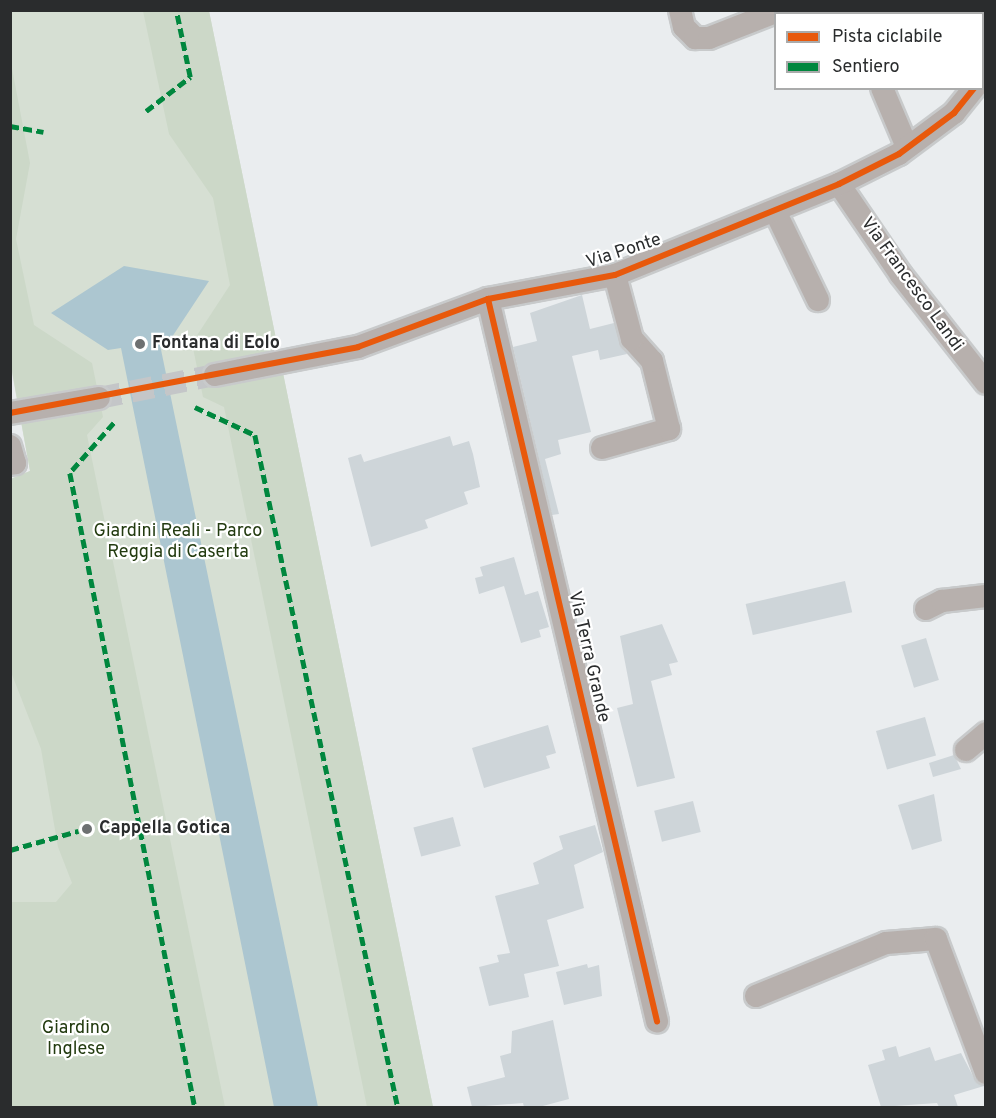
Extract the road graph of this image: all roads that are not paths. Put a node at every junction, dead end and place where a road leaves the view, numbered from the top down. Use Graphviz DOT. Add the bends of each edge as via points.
graph roads {
  1 [pos="680,10"];
  2 [pos="774,13"];
  3 [pos="883,90"];
  4 [pos="972,90"];
  5 [pos="907,147"];
  6 [pos="839,184"];
  7 [pos="775,211"];
  8 [pos="615,275"];
  9 [pos="489,299"];
  10 [pos="818,300"];
  11 [pos="215,375"];
  12 [pos="986,383"];
  13 [pos="99,398"];
  14 [pos="10,413"];
  15 [pos="602,448"];
  16 [pos="986,596"];
  17 [pos="926,609"];
  18 [pos="986,733"];
  19 [pos="966,750"];
  20 [pos="756,996"];
  21 [pos="657,1021"];
  22 [pos="986,1073"];
  1 -- 2 [label="street" via="684,27 695,38 709,38"];
  3 -- 5 [label="street"];
  4 -- 5 [label="street, Via Ponte" via="954,113"];
  5 -- 6 [label="street, Via Ponte"];
  6 -- 7 [label="street, Via Ponte"];
  6 -- 12 [label="street, Via Francesco Landi"];
  7 -- 8 [label="street, Via Ponte"];
  7 -- 10 [label="street"];
  8 -- 9 [label="street, Via Ponte"];
  8 -- 15 [label="street" via="632,339 652,362 669,429"];
  9 -- 11 [label="street, Via Ponte" via="358,346"];
  9 -- 21 [label="street, Via Terra Grande"];
  13 -- 14 [label="street"];
  16 -- 17 [label="street" via="942,601"];
  18 -- 19 [label="street"];
  20 -- 22 [label="street" via="886,943 936,939"];
}
